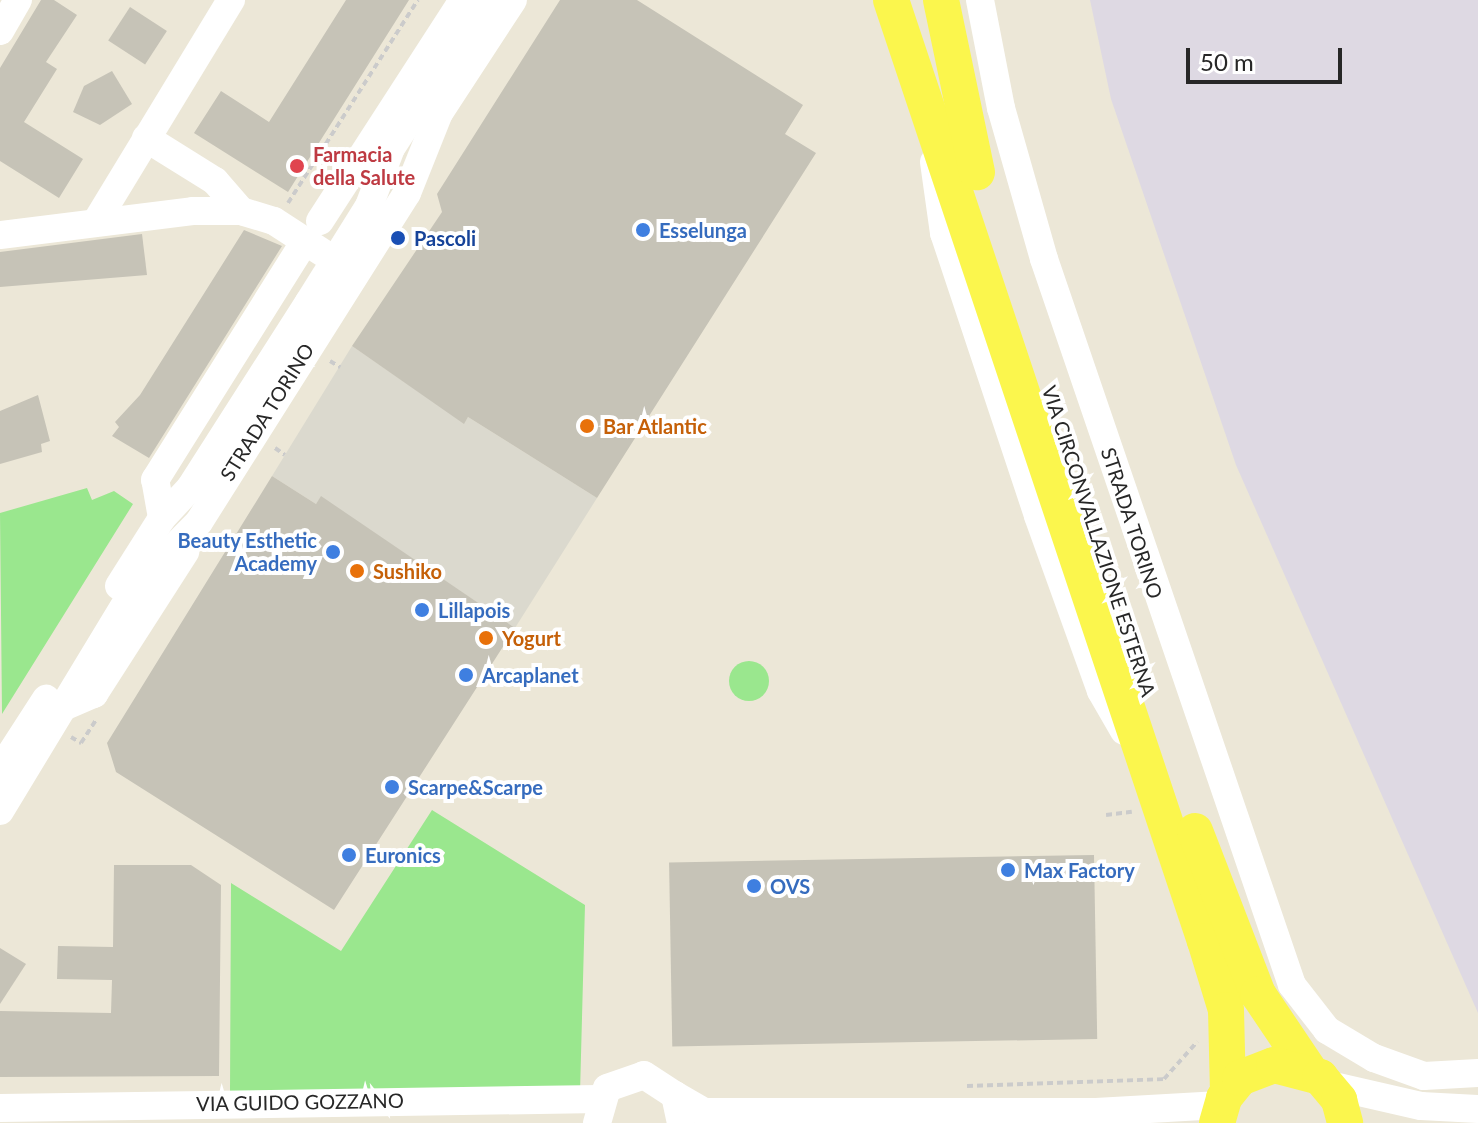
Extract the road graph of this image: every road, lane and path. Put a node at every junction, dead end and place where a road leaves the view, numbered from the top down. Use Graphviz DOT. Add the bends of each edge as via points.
graph roads {
  1 [pos="231,0"];
  2 [pos="418,0"];
  3 [pos="463,0"];
  4 [pos="488,0"];
  5 [pos="513,0"];
  6 [pos="891,0"];
  7 [pos="913,0"];
  8 [pos="941,0"];
  9 [pos="980,0"];
  10 [pos="146,138"];
  11 [pos="382,143"];
  12 [pos="977,172"];
  13 [pos="241,211"];
  14 [pos="96,222"];
  15 [pos="303,230"];
  16 [pos="0,235"];
  17 [pos="345,267"];
  18 [pos="324,357"];
  19 [pos="340,367"];
  20 [pos="269,445"];
  21 [pos="285,455"];
  22 [pos="162,518"];
  23 [pos="7,761"];
  24 [pos="0,811"];
  25 [pos="1106,815"];
  26 [pos="1140,826"];
  27 [pos="1199,1039"];
  28 [pos="1478,1073"];
  29 [pos="1319,1078"];
  30 [pos="957,1086"];
  31 [pos="1222,1107"];
  32 [pos="0,1108"];
  33 [pos="678,1109"];
  34 [pos="1478,1109"];
  35 [pos="598,1111"];
  36 [pos="1345,1123"];
  1 -- 10 [label="street"];
  2 -- 15 [label="path" via="285,208"];
  3 -- 11 [label="street, STRADA TORINO"];
  4 -- 11 [label="street, STRADA TORINO"];
  5 -- 17 [label="street, STRADA TORINO" via="439,113 407,193"];
  6 -- 31 [label="main road, VIA CIRCONVALLAZIONE ESTERNA" via="1150,768 1226,1010"];
  7 -- 12 [label="main road, VIA CIRCONVALLAZIONE ESTERNA"];
  8 -- 12 [label="main road"];
  9 -- 28 [label="street, STRADA TORINO" via="1001,108 1044,259 1258,899 1292,985 1327,1030 1374,1058 1424,1076"];
  10 -- 13 [label="street" via="215,181"];
  10 -- 14 [label="street"];
  11 -- 15 [label="street, STRADA TORINO"];
  11 -- 17 [label="street, STRADA TORINO" via="369,206"];
  12 -- 29 [label="main road, VIA CIRCONVALLAZIONE ESTERNA" via="1202,854 1258,994"];
  13 -- 14 [label="street"];
  13 -- 15 [label="street"];
  14 -- 16 [label="street"];
  15 -- 17 [label="street"];
  15 -- 22 [label="street, STRADA TORINO" via="155,480 153,494"];
  17 -- 22 [label="street, STRADA TORINO" via="190,488"];
  17 -- 23 [label="street, STRADA TORINO" via="190,533 137,585 63,707"];
  18 -- 19 [label="path"];
  20 -- 21 [label="path"];
  22 -- 23 [label="street, STRADA TORINO"];
  23 -- 24 [label="street, STRADA TORINO"];
  25 -- 26 [label="path" via="1135,811"];
  27 -- 30 [label="path" via="1164,1079"];
  29 -- 31 [label="main road" via="1292,1065 1256,1069"];
  29 -- 34 [label="street" via="1421,1106"];
  29 -- 36 [label="main road, VIA CIRCONVALLAZIONE ESTERNA"];
  31 -- 33 [label="street" via="1096,1112"];
  32 -- 35 [label="street, VIA GUIDO GOZZANO"];
  33 -- 35 [label="street" via="644,1075 618,1080"];
}
